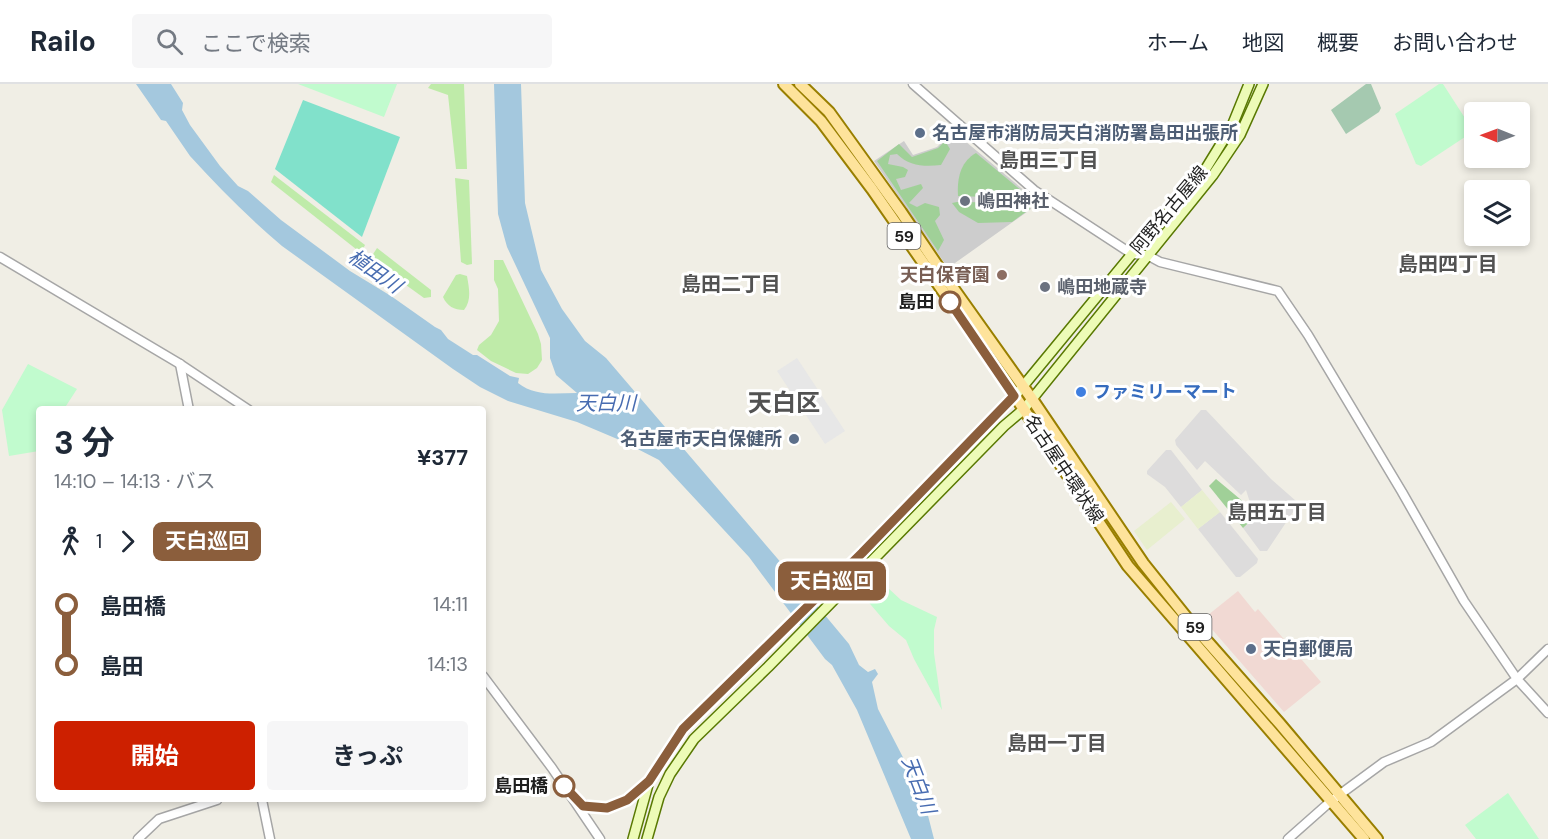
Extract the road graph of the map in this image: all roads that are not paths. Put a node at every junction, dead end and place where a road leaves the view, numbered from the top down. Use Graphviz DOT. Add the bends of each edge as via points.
graph roads {
  1 [pos="784,84"];
  2 [pos="800,84"];
  3 [pos="913,84"];
  4 [pos="1249,84"];
  5 [pos="1263,84"];
  6 [pos="1271,84"];
  7 [pos="1258,99"];
  8 [pos="1132,254"];
  9 [pos="1147,255"];
  10 [pos="0,257"];
  11 [pos="180,364"];
  12 [pos="1023,386"];
  13 [pos="1014,396"];
  14 [pos="1032,399"];
  15 [pos="188,406"];
  16 [pos="243,406"];
  17 [pos="1024,410"];
  18 [pos="1548,649"];
  19 [pos="1517,679"];
  20 [pos="486,680"];
  21 [pos="1548,713"];
  22 [pos="649,781"];
  23 [pos="564,785"];
  24 [pos="1335,798"];
  25 [pos="211,802"];
  26 [pos="262,802"];
  27 [pos="138,839"];
  28 [pos="270,839"];
  29 [pos="600,839"];
  30 [pos="633,839"];
  31 [pos="646,839"];
  32 [pos="1288,839"];
  33 [pos="1364,839"];
  34 [pos="1377,839"];
  1 -- 13 [label="main road, 名古屋中環状線 / 59" via="821,120 872,189"];
  2 -- 12 [label="main road, 名古屋中環状線 / 59" via="829,112"];
  3 -- 8 [label="street" via="1034,190"];
  4 -- 8 [label="main road, 阿野名古屋線" via="1232,126 1205,170"];
  5 -- 7 [label="main road, 阿野名古屋線"];
  6 -- 7 [label="main road, 阿野名古屋線"];
  7 -- 9 [label="main road, 阿野名古屋線" via="1213,175"];
  8 -- 9 [label="street"];
  8 -- 12 [label="main road, 阿野名古屋線"];
  9 -- 14 [label="main road, 阿野名古屋線"];
  9 -- 19 [label="street" via="1160,262 1278,291 1308,335 1464,601"];
  10 -- 11 [label="street"];
  11 -- 15 [label="street"];
  11 -- 16 [label="street"];
  12 -- 13 [label="main road, 阿野名古屋線"];
  12 -- 14 [label="main road, 名古屋中環状線 / 59"];
  13 -- 17 [label="main road, 名古屋中環状線 / 59"];
  13 -- 22 [label="main road, 阿野名古屋線" via="683,729"];
  14 -- 17 [label="main road, 阿野名古屋線"];
  14 -- 24 [label="main road, 名古屋中環状線 / 59" via="1150,571"];
  17 -- 24 [label="main road, 名古屋中環状線 / 59" via="1128,566"];
  17 -- 31 [label="main road, 阿野名古屋線" via="693,739 670,774"];
  18 -- 19 [label="street"];
  19 -- 21 [label="street"];
  19 -- 24 [label="street" via="1431,742 1384,762"];
  20 -- 23 [label="street"];
  22 -- 23 [label="street" via="627,800 607,808 583,806"];
  22 -- 30 [label="main road, 阿野名古屋線"];
  23 -- 29 [label="street"];
  24 -- 32 [label="street"];
  24 -- 33 [label="main road, 名古屋中環状線 / 59"];
  24 -- 34 [label="main road, 名古屋中環状線 / 59"];
  25 -- 27 [label="street" via="159,819"];
  26 -- 28 [label="street"];
}
